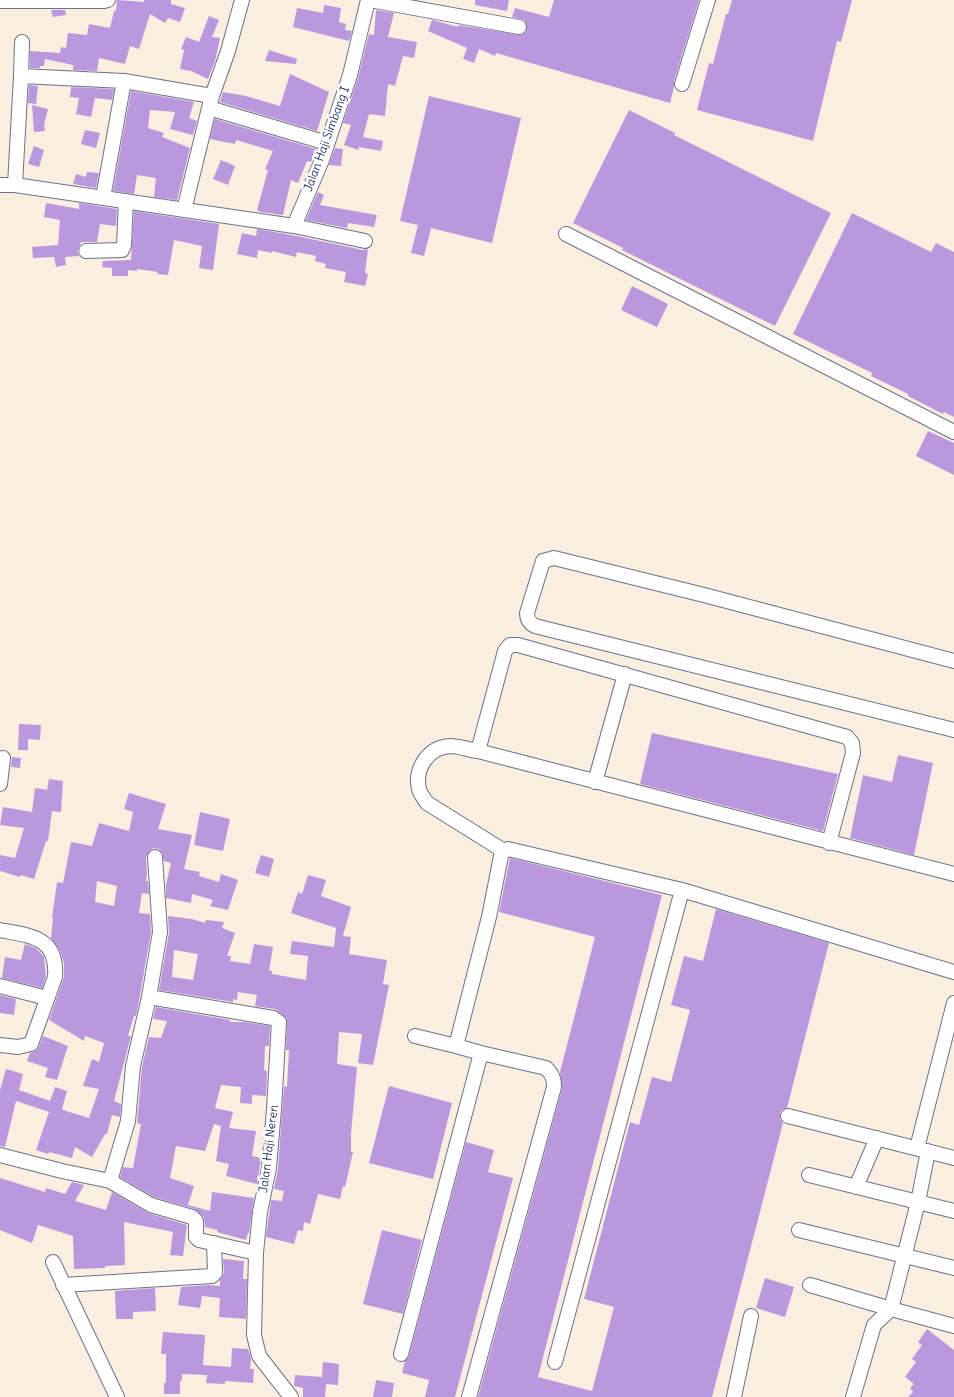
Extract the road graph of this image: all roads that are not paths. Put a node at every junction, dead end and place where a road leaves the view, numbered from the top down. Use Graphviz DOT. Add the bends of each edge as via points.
graph roads {
  1 [pos="108,0"];
  2 [pos="242,0"];
  3 [pos="369,0"];
  4 [pos="708,0"];
  5 [pos="0,1"];
  6 [pos="519,27"];
  7 [pos="22,42"];
  8 [pos="21,76"];
  9 [pos="124,81"];
  10 [pos="682,84"];
  11 [pos="210,102"];
  12 [pos="327,143"];
  13 [pos="0,185"];
  14 [pos="16,185"];
  15 [pos="103,198"];
  16 [pos="126,201"];
  17 [pos="184,210"];
  18 [pos="294,226"];
  19 [pos="566,234"];
  20 [pos="365,242"];
  21 [pos="86,252"];
  22 [pos="954,432"];
  23 [pos="954,661"];
  24 [pos="625,674"];
  25 [pos="954,730"];
  26 [pos="478,751"];
  27 [pos="3,758"];
  28 [pos="595,782"];
  29 [pos="0,784"];
  30 [pos="829,843"];
  31 [pos="504,851"];
  32 [pos="155,857"];
  33 [pos="954,874"];
  34 [pos="682,890"];
  35 [pos="0,930"];
  36 [pos="954,972"];
  37 [pos="0,986"];
  38 [pos="149,997"];
  39 [pos="47,998"];
  40 [pos="954,1003"];
  41 [pos="415,1036"];
  42 [pos="0,1045"];
  43 [pos="456,1046"];
  44 [pos="481,1053"];
  45 [pos="788,1116"];
  46 [pos="877,1138"];
  47 [pos="923,1150"];
  48 [pos="0,1155"];
  49 [pos="954,1158"];
  50 [pos="809,1175"];
  51 [pos="110,1181"];
  52 [pos="856,1186"];
  53 [pos="918,1202"];
  54 [pos="954,1211"];
  55 [pos="799,1230"];
  56 [pos="214,1243"];
  57 [pos="256,1253"];
  58 [pos="904,1255"];
  59 [pos="53,1262"];
  60 [pos="954,1268"];
  61 [pos="810,1284"];
  62 [pos="63,1285"];
  63 [pos="891,1309"];
  64 [pos="751,1316"];
  65 [pos="954,1326"];
  66 [pos="401,1354"];
  67 [pos="555,1362"];
  68 [pos="117,1397"];
  69 [pos="291,1397"];
  70 [pos="469,1397"];
  71 [pos="734,1397"];
  72 [pos="853,1397"];
  1 -- 5 [label="street"];
  2 -- 11 [label="street"];
  3 -- 6 [label="street"];
  3 -- 12 [label="street, Jalan Haji Simbang I" via="350,75"];
  4 -- 10 [label="street"];
  7 -- 8 [label="street"];
  8 -- 9 [label="street"];
  8 -- 14 [label="street"];
  9 -- 11 [label="street"];
  9 -- 15 [label="street"];
  11 -- 12 [label="street"];
  11 -- 17 [label="street"];
  12 -- 18 [label="street, Jalan Haji Simbang I"];
  13 -- 14 [label="street"];
  14 -- 15 [label="street"];
  15 -- 16 [label="street"];
  16 -- 17 [label="street"];
  16 -- 21 [label="street" via="122,250"];
  17 -- 18 [label="street"];
  18 -- 20 [label="street"];
  19 -- 22 [label="street"];
  23 -- 25 [label="street" via="554,558 543,561 527,612 527,619 535,626"];
  24 -- 26 [label="street" via="510,645 505,651"];
  24 -- 28 [label="street"];
  24 -- 30 [label="street" via="847,737 852,743 853,753"];
  26 -- 28 [label="street"];
  26 -- 31 [label="street" via="451,746 436,750 422,764 418,776 419,790 427,802"];
  27 -- 29 [label="street"];
  28 -- 30 [label="street"];
  30 -- 33 [label="street"];
  31 -- 34 [label="street" via="514,850"];
  31 -- 43 [label="street"];
  32 -- 38 [label="street" via="160,932"];
  34 -- 36 [label="street"];
  34 -- 67 [label="street"];
  35 -- 39 [label="street" via="34,937 50,948 56,968"];
  37 -- 39 [label="street"];
  38 -- 51 [label="street" via="133,1066 128,1121"];
  38 -- 57 [label="street, Jalan Haji Neren" via="273,1018 279,1022 270,1158"];
  39 -- 42 [label="street" via="31,1044 18,1047"];
  40 -- 47 [label="street"];
  41 -- 43 [label="street"];
  43 -- 44 [label="street"];
  44 -- 66 [label="street"];
  44 -- 70 [label="street" via="546,1068 554,1078 554,1087"];
  45 -- 46 [label="street"];
  46 -- 47 [label="street"];
  46 -- 52 [label="street"];
  47 -- 49 [label="street"];
  47 -- 53 [label="street"];
  48 -- 51 [label="street"];
  50 -- 52 [label="street"];
  51 -- 56 [label="street" via="151,1206 192,1217 196,1221 197,1239"];
  52 -- 53 [label="street"];
  53 -- 54 [label="street"];
  53 -- 58 [label="street"];
  55 -- 58 [label="street"];
  56 -- 57 [label="street"];
  56 -- 62 [label="street" via="215,1273 212,1276"];
  57 -- 69 [label="street, Jalan Haji Neren" via="256,1344 259,1356"];
  58 -- 60 [label="street"];
  58 -- 63 [label="street"];
  59 -- 62 [label="street"];
  61 -- 63 [label="street"];
  62 -- 68 [label="street"];
  63 -- 65 [label="street"];
  63 -- 72 [label="street" via="874,1325"];
  64 -- 71 [label="street"];
}
